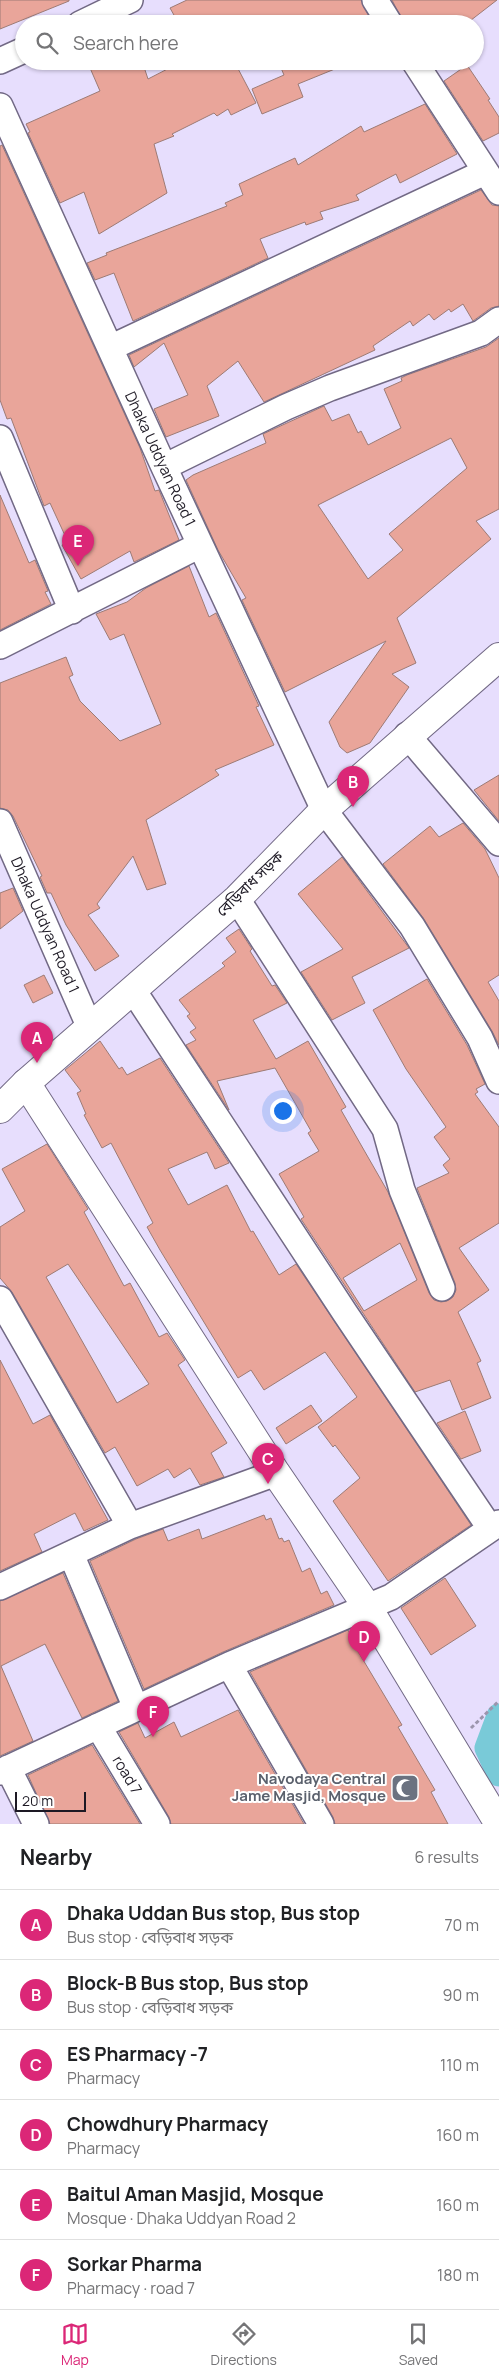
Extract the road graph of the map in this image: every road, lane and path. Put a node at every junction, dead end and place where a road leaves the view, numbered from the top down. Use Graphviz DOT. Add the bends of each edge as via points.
graph roads {
  1 [pos="130,0"];
  2 [pos="375,0"];
  3 [pos="99,15"];
  4 [pos="384,15"];
  5 [pos="15,54"];
  6 [pos="0,62"];
  7 [pos="420,70"];
  8 [pos="0,106"];
  9 [pos="485,172"];
  10 [pos="499,192"];
  11 [pos="499,320"];
  12 [pos="110,348"];
  13 [pos="0,438"];
  14 [pos="164,467"];
  15 [pos="200,545"];
  16 [pos="72,611"];
  17 [pos="0,646"];
  18 [pos="499,657"];
  19 [pos="407,735"];
  20 [pos="324,810"];
  21 [pos="0,822"];
  22 [pos="499,842"];
  23 [pos="237,899"];
  24 [pos="133,990"];
  25 [pos="90,1028"];
  26 [pos="499,1081"];
  27 [pos="26,1083"];
  28 [pos="0,1109"];
  29 [pos="442,1288"];
  30 [pos="0,1299"];
  31 [pos="276,1473"];
  32 [pos="130,1526"];
  33 [pos="494,1526"];
  34 [pos="71,1554"];
  35 [pos="0,1587"];
  36 [pos="368,1608"];
  37 [pos="229,1665"];
  38 [pos="499,1701"];
  39 [pos="136,1708"];
  40 [pos="98,1726"];
  41 [pos="452,1746"];
  42 [pos="4,1770"];
  43 [pos="36,1824"];
  44 [pos="157,1824"];
  45 [pos="321,1824"];
  46 [pos="499,1824"];
  1 -- 3 [label="street"];
  2 -- 4 [label="street"];
  5 -- 6 [label="street"];
  7 -- 9 [label="street"];
  8 -- 12 [label="street, Dhaka Uddyan Road 1"];
  9 -- 10 [label="street"];
  9 -- 12 [label="street"];
  11 -- 14 [label="street" via="481,333 286,407"];
  12 -- 14 [label="street, Dhaka Uddyan Road 1"];
  13 -- 16 [label="street"];
  14 -- 15 [label="street, Dhaka Uddyan Road 1"];
  15 -- 16 [label="street"];
  15 -- 20 [label="street, Dhaka Uddyan Road 1"];
  16 -- 17 [label="street"];
  18 -- 19 [label="main road, বেড়িবাধ সড়ক"];
  19 -- 20 [label="main road, বেড়িবাধ সড়ক"];
  19 -- 22 [label="street"];
  20 -- 23 [label="main road, বেড়িবাধ সড়ক"];
  20 -- 26 [label="street, Dhaka Uddyan Road 1" via="412,926 480,1038"];
  21 -- 25 [label="street, Dhaka Uddyan Road 1"];
  23 -- 24 [label="main road, বেড়িবাধ সড়ক"];
  23 -- 29 [label="street" via="385,1129 402,1190"];
  24 -- 25 [label="main road, বেড়িবাধ সড়ক"];
  24 -- 33 [label="street" via="340,1305"];
  25 -- 27 [label="main road, বেড়িবাধ সড়ক"];
  27 -- 28 [label="main road, বেড়িবাধ সড়ক"];
  27 -- 31 [label="main road"];
  30 -- 32 [label="street"];
  31 -- 32 [label="street"];
  31 -- 36 [label="main road"];
  32 -- 34 [label="street"];
  33 -- 36 [label="street" via="391,1597"];
  34 -- 35 [label="street"];
  34 -- 39 [label="street"];
  36 -- 37 [label="street"];
  36 -- 41 [label="main road"];
  37 -- 39 [label="street"];
  37 -- 45 [label="street"];
  38 -- 41 [label="path"];
  39 -- 40 [label="street"];
  40 -- 42 [label="street"];
  40 -- 44 [label="street, road 7"];
  41 -- 46 [label="main road"];
  42 -- 43 [label="street"];
}
